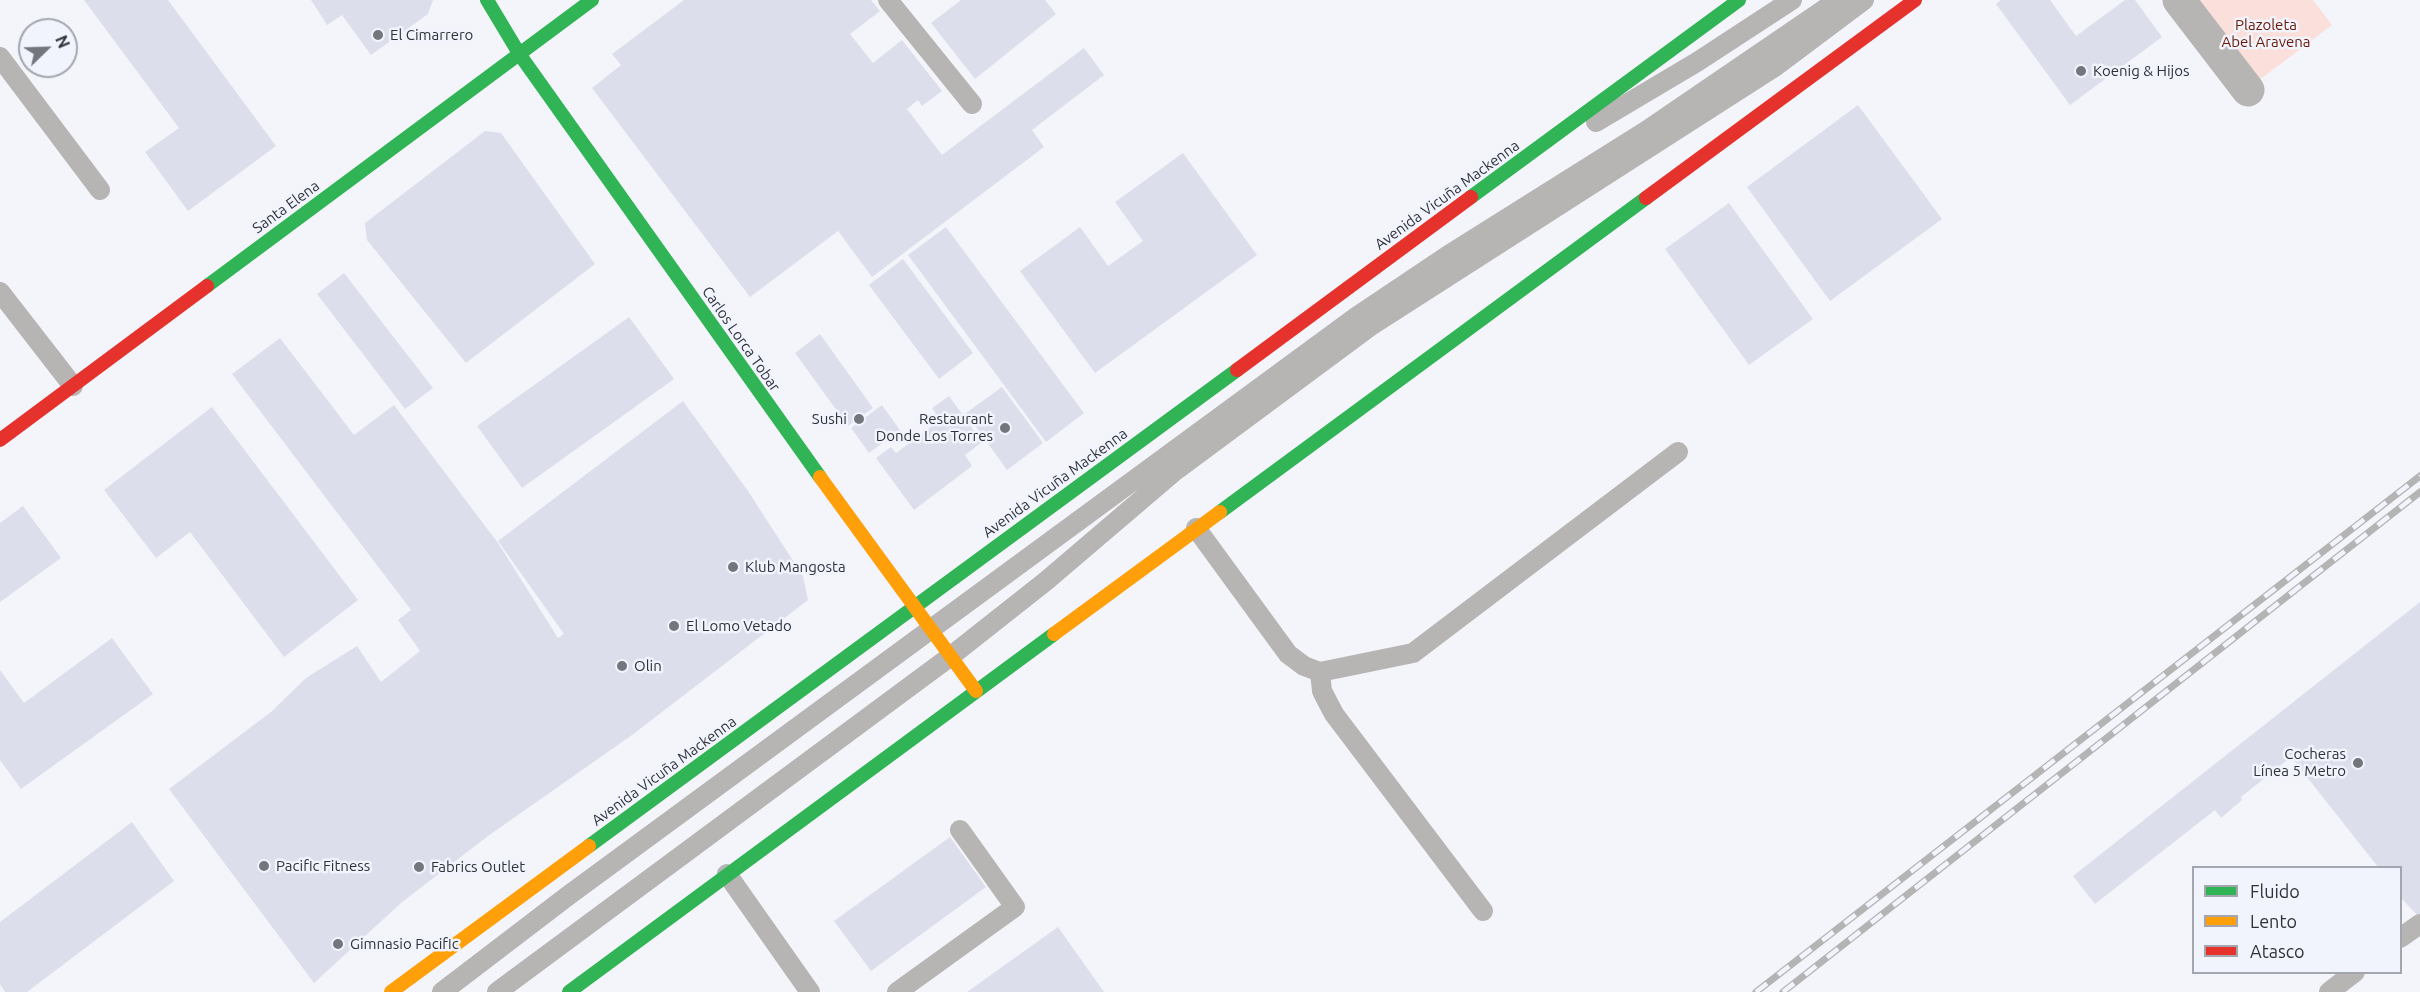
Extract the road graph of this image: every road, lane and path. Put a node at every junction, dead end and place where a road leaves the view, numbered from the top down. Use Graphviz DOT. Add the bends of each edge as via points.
graph roads {
  1 [pos="487,0"];
  2 [pos="592,0"];
  3 [pos="888,0"];
  4 [pos="1739,0"];
  5 [pos="1792,0"];
  6 [pos="1838,0"];
  7 [pos="1864,0"];
  8 [pos="1915,0"];
  9 [pos="2179,0"];
  10 [pos="520,55"];
  11 [pos="0,57"];
  12 [pos="2248,90"];
  13 [pos="972,104"];
  14 [pos="1523,160"];
  15 [pos="100,190"];
  16 [pos="0,291"];
  17 [pos="73,386"];
  18 [pos="0,440"];
  19 [pos="1678,452"];
  20 [pos="1196,528"];
  21 [pos="916,606"];
  22 [pos="932,629"];
  23 [pos="951,657"];
  24 [pos="1320,672"];
  25 [pos="976,691"];
  26 [pos="960,830"];
  27 [pos="727,874"];
  28 [pos="1483,911"];
  29 [pos="2420,924"];
  30 [pos="2402,937"];
  31 [pos="2352,974"];
  32 [pos="391,992"];
  33 [pos="442,992"];
  34 [pos="497,992"];
  35 [pos="569,992"];
  36 [pos="810,992"];
  37 [pos="897,992"];
  38 [pos="2329,992"];
  1 -- 10 [label="main road, Carlos Lorca Tobar"];
  2 -- 10 [label="main road, Santa Elena"];
  3 -- 13 [label="lane"];
  4 -- 14 [label="main road, Avenida Vicuña Mackenna"];
  5 -- 14 [label="lane" via="1642,96"];
  6 -- 22 [label="lane" via="1646,131 1356,317"];
  7 -- 23 [label="lane" via="1776,66 1372,325 1175,471"];
  8 -- 20 [label="main road"];
  9 -- 12 [label="street"];
  10 -- 17 [label="main road, Santa Elena"];
  10 -- 21 [label="main road, Carlos Lorca Tobar" via="748,379"];
  11 -- 15 [label="lane"];
  14 -- 21 [label="main road, Avenida Vicuña Mackenna"];
  16 -- 17 [label="lane"];
  17 -- 18 [label="main road, Santa Elena"];
  19 -- 24 [label="lane" via="1413,653"];
  20 -- 24 [label="lane" via="1288,654"];
  20 -- 25 [label="main road"];
  21 -- 22 [label="main road, Carlos Lorca Tobar"];
  21 -- 32 [label="main road, Avenida Vicuña Mackenna"];
  22 -- 23 [label="main road, Carlos Lorca Tobar"];
  22 -- 33 [label="lane"];
  23 -- 25 [label="main road, Carlos Lorca Tobar"];
  23 -- 34 [label="lane"];
  24 -- 28 [label="lane" via="1322,692 1334,714"];
  25 -- 27 [label="main road"];
  26 -- 37 [label="lane" via="1015,907"];
  27 -- 35 [label="main road"];
  27 -- 36 [label="lane"];
  29 -- 30 [label="lane"];
  31 -- 38 [label="lane"];
}
